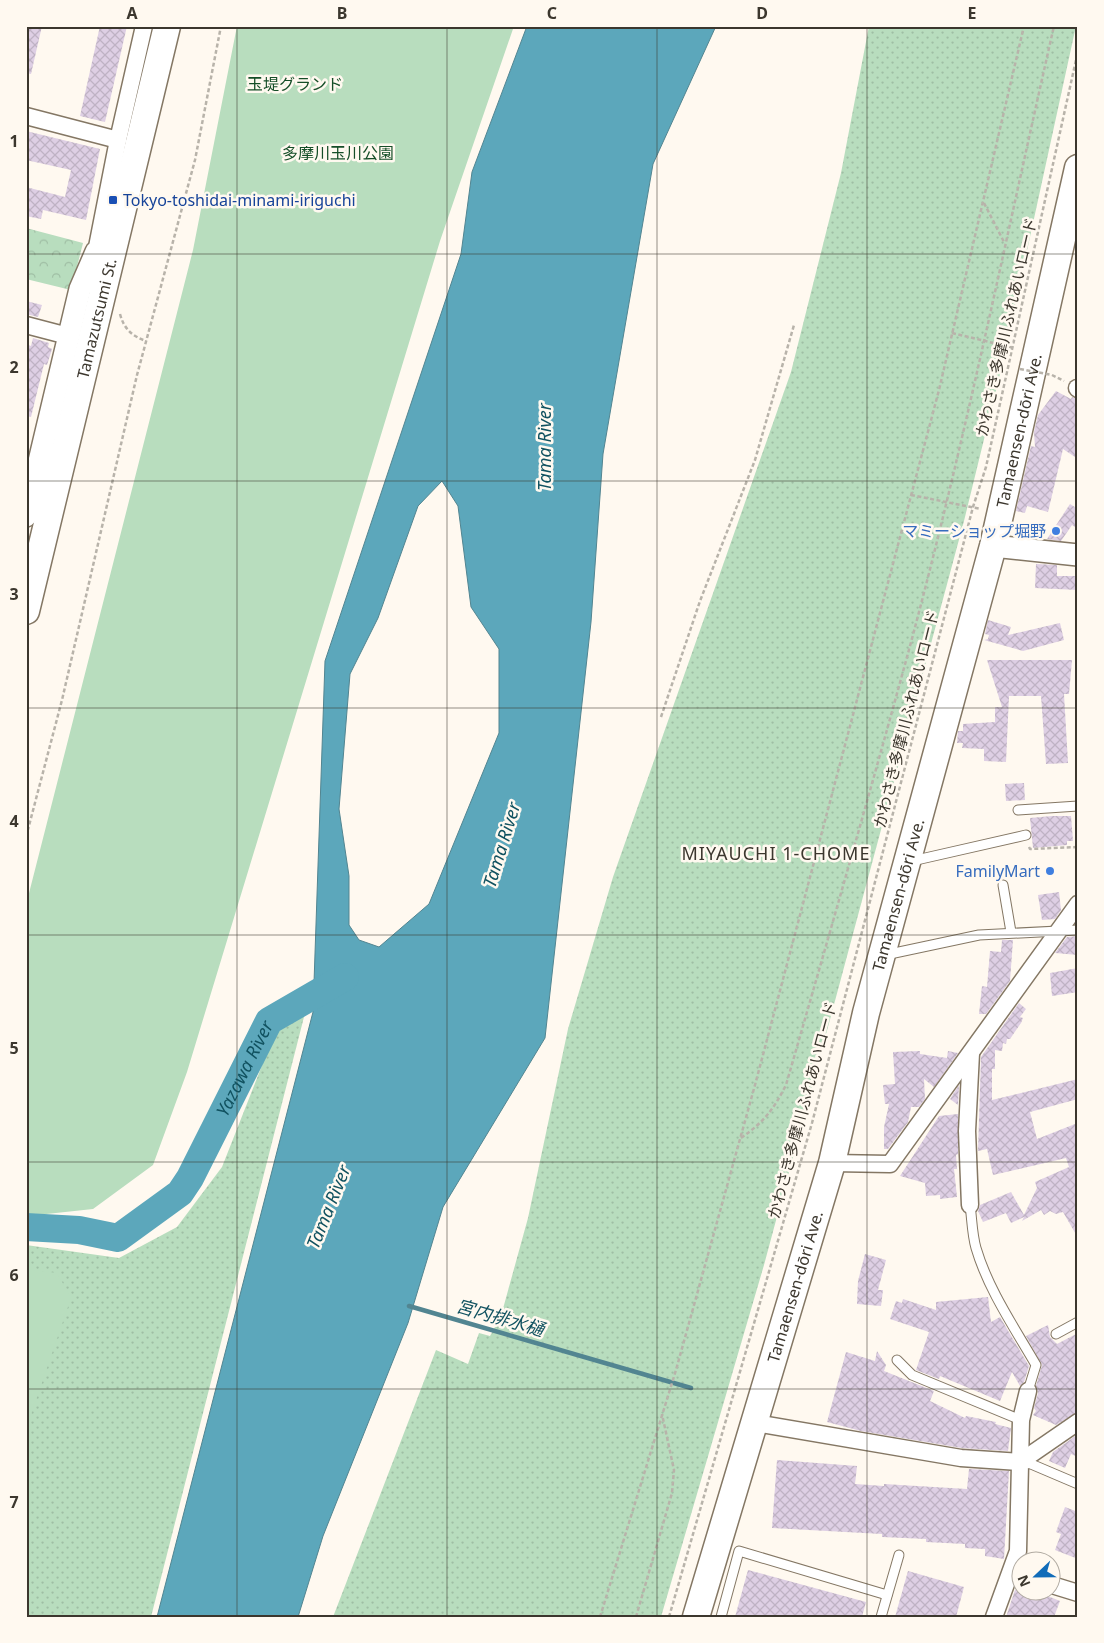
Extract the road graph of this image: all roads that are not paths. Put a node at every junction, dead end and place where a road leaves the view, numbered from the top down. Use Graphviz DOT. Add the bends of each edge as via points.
graph roads {
  1 [pos="144,26"];
  2 [pos="167,26"];
  3 [pos="26,116"];
  4 [pos="118,140"];
  5 [pos="1078,168"];
  6 [pos="105,254"];
  7 [pos="26,325"];
  8 [pos="68,336"];
  9 [pos="26,516"];
  10 [pos="993,546"];
  11 [pos="1078,555"];
  12 [pos="26,611"];
  13 [pos="1078,806"];
  14 [pos="1018,810"];
  15 [pos="1026,835"];
  16 [pos="909,862"];
  17 [pos="1003,885"];
  18 [pos="1078,904"];
  19 [pos="1078,930"];
  20 [pos="1011,932"];
  21 [pos="1058,932"];
  22 [pos="882,956"];
  23 [pos="971,1052"];
  24 [pos="832,1163"];
  25 [pos="970,1205"];
  26 [pos="1078,1322"];
  27 [pos="1056,1334"];
  28 [pos="897,1360"];
  29 [pos="1028,1391"];
  30 [pos="1021,1420"];
  31 [pos="755,1422"];
  32 [pos="1078,1422"];
  33 [pos="1020,1462"];
  34 [pos="1078,1484"];
  35 [pos="1018,1550"];
  36 [pos="899,1555"];
  37 [pos="1012,1581"];
  38 [pos="1062,1587"];
  39 [pos="1078,1593"];
  40 [pos="887,1595"];
  41 [pos="696,1617"];
  42 [pos="721,1617"];
  43 [pos="881,1617"];
  44 [pos="994,1617"];
  1 -- 4 [label="street"];
  2 -- 6 [label="main road, Tamazutsumi St."];
  3 -- 4 [label="street"];
  4 -- 6 [label="street"];
  5 -- 10 [label="main road, Tamaensen-dōri Ave."];
  6 -- 8 [label="street" via="80,289"];
  6 -- 12 [label="main road, Tamazutsumi St."];
  7 -- 8 [label="street"];
  8 -- 9 [label="street"];
  10 -- 11 [label="street"];
  10 -- 16 [label="main road, Tamaensen-dōri Ave."];
  13 -- 14 [label="lane"];
  15 -- 16 [label="lane"];
  16 -- 22 [label="main road, Tamaensen-dōri Ave."];
  17 -- 20 [label="lane"];
  18 -- 21 [label="street"];
  19 -- 21 [label="lane"];
  20 -- 21 [label="lane"];
  20 -- 22 [label="lane" via="979,935"];
  21 -- 23 [label="street"];
  22 -- 24 [label="main road, Tamaensen-dōri Ave."];
  23 -- 24 [label="street" via="890,1164"];
  23 -- 25 [label="street" via="967,1131"];
  24 -- 31 [label="main road, Tamaensen-dōri Ave."];
  25 -- 29 [label="lane" via="975,1247 986,1274 1036,1365"];
  26 -- 27 [label="lane"];
  28 -- 30 [label="lane" via="912,1376"];
  29 -- 30 [label="street"];
  30 -- 33 [label="street"];
  31 -- 33 [label="street" via="951,1456"];
  31 -- 41 [label="main road, Tamaensen-dōri Ave."];
  32 -- 33 [label="street"];
  33 -- 34 [label="lane"];
  33 -- 35 [label="street"];
  36 -- 40 [label="lane"];
  37 -- 44 [label="street"];
  38 -- 39 [label="street"];
  40 -- 42 [label="lane" via="739,1550"];
  40 -- 43 [label="lane"];
}
